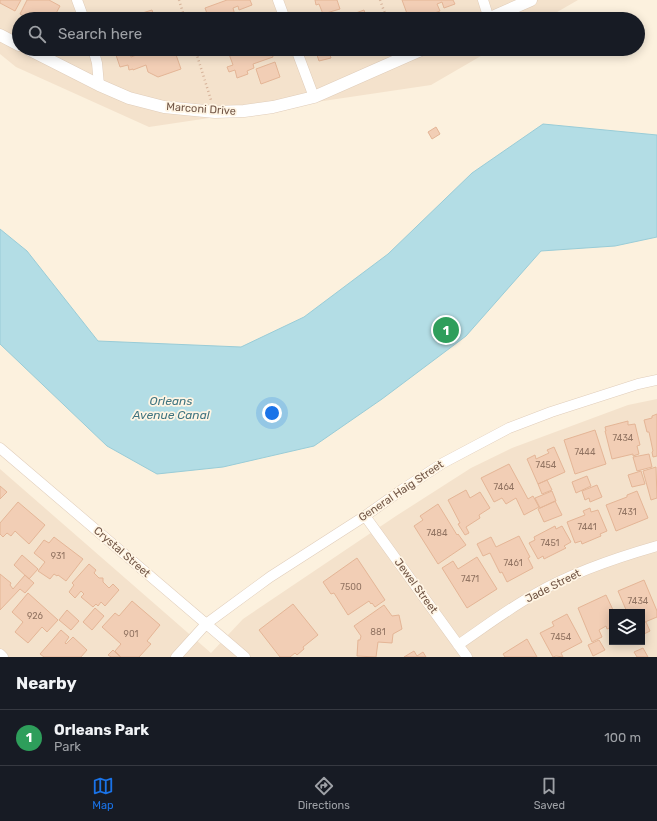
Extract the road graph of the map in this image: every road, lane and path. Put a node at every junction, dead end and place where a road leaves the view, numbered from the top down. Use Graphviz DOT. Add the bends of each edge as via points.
graph roads {
  1 [pos="77,0"];
  2 [pos="179,0"];
  3 [pos="278,0"];
  4 [pos="380,0"];
  5 [pos="483,0"];
  6 [pos="530,0"];
  7 [pos="81,12"];
  8 [pos="183,12"];
  9 [pos="282,12"];
  10 [pos="384,12"];
  11 [pos="487,12"];
  12 [pos="504,12"];
  13 [pos="0,35"];
  14 [pos="12,41"];
  15 [pos="42,56"];
  16 [pos="95,56"];
  17 [pos="197,56"];
  18 [pos="299,56"];
  19 [pos="407,56"];
  20 [pos="100,85"];
  21 [pos="314,97"];
  22 [pos="215,112"];
  23 [pos="657,380"];
  24 [pos="0,448"];
  25 [pos="366,516"];
  26 [pos="657,546"];
  27 [pos="206,624"];
  28 [pos="458,645"];
  29 [pos="0,654"];
  30 [pos="3,657"];
  31 [pos="176,657"];
  32 [pos="244,657"];
  33 [pos="466,657"];
  1 -- 7 [label="street"];
  2 -- 8 [label="path"];
  3 -- 9 [label="street"];
  4 -- 10 [label="path"];
  5 -- 11 [label="street"];
  6 -- 12 [label="street"];
  13 -- 14 [label="street"];
  15 -- 20 [label="street, Marconi Drive"];
  16 -- 20 [label="street"];
  17 -- 22 [label="path"];
  18 -- 21 [label="street"];
  19 -- 21 [label="street, Marconi Drive"];
  20 -- 22 [label="street, Marconi Drive" via="129,98 164,107"];
  21 -- 22 [label="street, Marconi Drive" via="258,109"];
  23 -- 25 [label="street, General Haig Street" via="596,396 509,428 443,462"];
  24 -- 27 [label="street, Crystal Street"];
  25 -- 27 [label="street, General Haig Street" via="270,577"];
  25 -- 28 [label="street, Jewel Street"];
  26 -- 28 [label="street, Jade Street" via="598,564 564,579 535,594"];
  27 -- 31 [label="street, General Haig Street"];
  27 -- 32 [label="street, Crystal Street"];
  28 -- 33 [label="street, Jewel Street"];
  29 -- 30 [label="street"];
}
